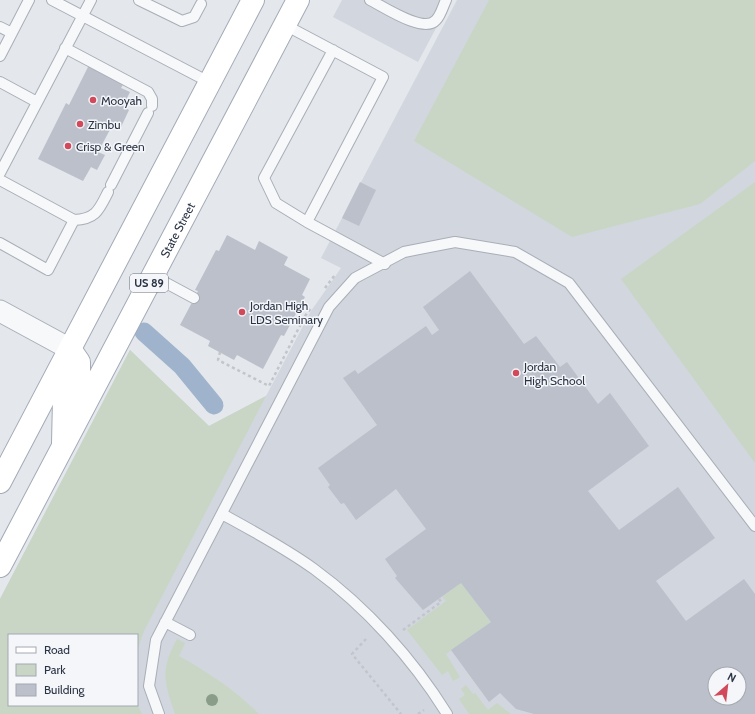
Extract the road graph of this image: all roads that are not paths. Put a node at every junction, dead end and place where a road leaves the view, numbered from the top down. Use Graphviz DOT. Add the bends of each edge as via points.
graph roads {
  1 [pos="29,0"];
  2 [pos="52,0"];
  3 [pos="91,0"];
  4 [pos="139,0"];
  5 [pos="253,0"];
  6 [pos="298,0"];
  7 [pos="370,0"];
  8 [pos="446,0"];
  9 [pos="201,4"];
  10 [pos="83,16"];
  11 [pos="285,25"];
  12 [pos="0,27"];
  13 [pos="12,33"];
  14 [pos="65,48"];
  15 [pos="333,50"];
  16 [pos="0,56"];
  17 [pos="0,82"];
  18 [pos="209,82"];
  19 [pos="37,102"];
  20 [pos="0,173"];
  21 [pos="0,180"];
  22 [pos="74,220"];
  23 [pos="307,222"];
  24 [pos="0,243"];
  25 [pos="385,264"];
  26 [pos="153,276"];
  27 [pos="194,298"];
  28 [pos="0,311"];
  29 [pos="70,349"];
  30 [pos="63,446"];
  31 [pos="0,482"];
  32 [pos="222,514"];
  33 [pos="755,526"];
  34 [pos="0,566"];
  35 [pos="165,622"];
  36 [pos="190,635"];
  37 [pos="158,714"];
  38 [pos="447,714"];
  1 -- 13 [label="lane"];
  2 -- 10 [label="lane"];
  3 -- 10 [label="lane"];
  4 -- 9 [label="lane" via="182,21 194,17"];
  5 -- 18 [label="main road"];
  6 -- 11 [label="main road, State Street / US 89"];
  7 -- 8 [label="lane" via="422,25 429,25 436,20"];
  10 -- 14 [label="lane"];
  10 -- 18 [label="lane"];
  11 -- 15 [label="lane"];
  11 -- 26 [label="main road, State Street / US 89"];
  12 -- 13 [label="lane"];
  13 -- 16 [label="lane"];
  14 -- 19 [label="lane"];
  14 -- 22 [label="lane" via="148,92 152,99 150,109 99,209 93,216 84,220"];
  15 -- 23 [label="lane" via="264,178 276,203"];
  15 -- 23 [label="lane" via="383,77"];
  17 -- 19 [label="lane"];
  18 -- 29 [label="main road"];
  19 -- 20 [label="lane"];
  21 -- 22 [label="lane"];
  22 -- 24 [label="lane" via="48,270"];
  23 -- 25 [label="lane"];
  25 -- 32 [label="lane" via="355,278 329,308"];
  25 -- 33 [label="lane" via="404,252 455,242 515,252 569,283"];
  26 -- 27 [label="lane"];
  26 -- 30 [label="main road, State Street / US 89"];
  28 -- 29 [label="street"];
  29 -- 30 [label="main road" via="79,362 79,372 64,400"];
  29 -- 31 [label="main road"];
  30 -- 34 [label="main road, State Street / US 89"];
  32 -- 35 [label="lane"];
  32 -- 38 [label="lane" via="283,548 343,593 403,654 424,679"];
  35 -- 36 [label="lane"];
  35 -- 37 [label="lane" via="156,640 149,686"];
}
